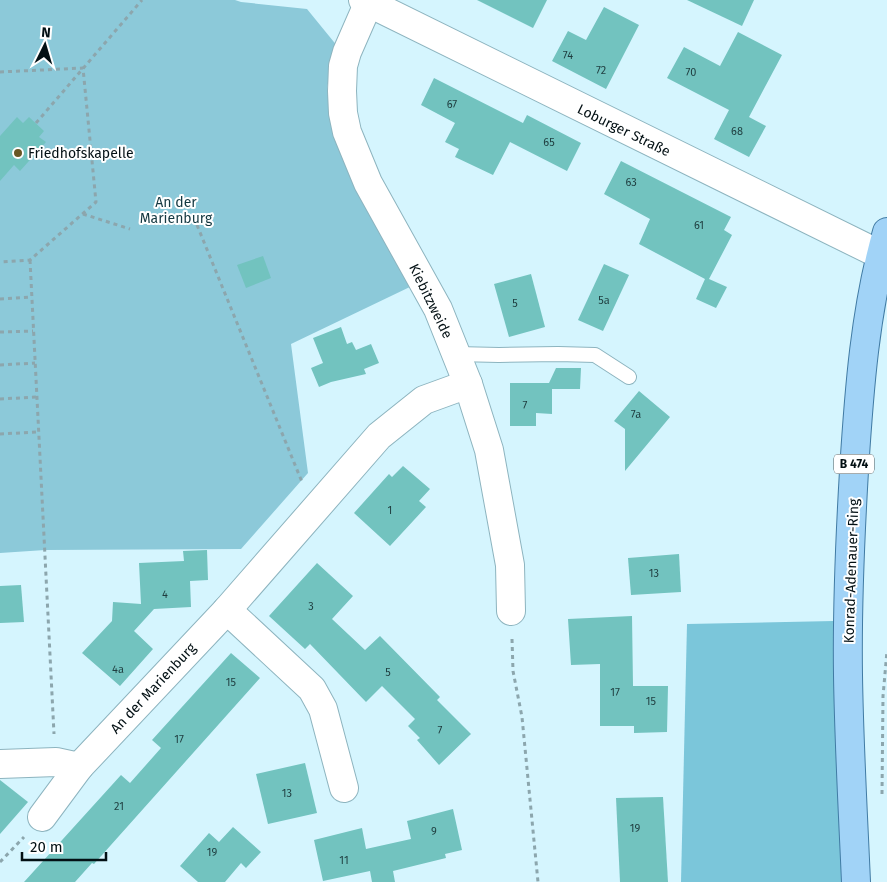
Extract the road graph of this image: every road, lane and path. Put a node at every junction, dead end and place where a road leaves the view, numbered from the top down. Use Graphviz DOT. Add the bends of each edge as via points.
graph roads {
  1 [pos="142,0"];
  2 [pos="366,2"];
  3 [pos="83,68"];
  4 [pos="0,72"];
  5 [pos="36,123"];
  6 [pos="83,214"];
  7 [pos="197,225"];
  8 [pos="130,229"];
  9 [pos="885,248"];
  10 [pos="30,260"];
  11 [pos="0,262"];
  12 [pos="32,297"];
  13 [pos="0,299"];
  14 [pos="33,331"];
  15 [pos="0,332"];
  16 [pos="456,354"];
  17 [pos="35,363"];
  18 [pos="0,365"];
  19 [pos="629,377"];
  20 [pos="468,384"];
  21 [pos="37,397"];
  22 [pos="0,399"];
  23 [pos="38,432"];
  24 [pos="0,434"];
  25 [pos="314,509"];
  26 [pos="227,610"];
  27 [pos="511,611"];
  28 [pos="887,652"];
  29 [pos="0,764"];
  30 [pos="67,764"];
  31 [pos="344,788"];
  32 [pos="882,795"];
  33 [pos="42,817"];
  34 [pos="0,862"];
  35 [pos="538,882"];
  36 [pos="856,882"];
  1 -- 3 [label="path"];
  2 -- 9 [label="street, Loburger Straße"];
  2 -- 16 [label="street, Kiebitzweide" via="343,66 343,113 347,132 368,183 438,309"];
  3 -- 4 [label="path"];
  3 -- 5 [label="path"];
  3 -- 6 [label="path" via="96,202"];
  6 -- 8 [label="path"];
  6 -- 10 [label="path"];
  7 -- 25 [label="path"];
  9 -- 36 [label="main road, Konrad-Adenauer-Ring / B 474" via="868,321 852,502 848,675"];
  10 -- 11 [label="path"];
  10 -- 12 [label="path"];
  12 -- 13 [label="path"];
  12 -- 14 [label="path"];
  14 -- 15 [label="path"];
  14 -- 17 [label="path"];
  16 -- 19 [label="lane" via="595,355"];
  16 -- 20 [label="street, Kiebitzweide"];
  17 -- 18 [label="path"];
  17 -- 21 [label="path"];
  20 -- 25 [label="street, An der Marienburg" via="424,400 379,436"];
  20 -- 27 [label="street, Kiebitzweide" via="489,450 510,565"];
  21 -- 22 [label="path"];
  21 -- 23 [label="path"];
  23 -- 24 [label="path"];
  23 -- 30 [label="path"];
  25 -- 26 [label="street, An der Marienburg"];
  26 -- 30 [label="street, An der Marienburg"];
  26 -- 31 [label="street" via="312,689 323,709"];
  27 -- 35 [label="path" via="513,671 522,717"];
  28 -- 32 [label="path"];
  29 -- 30 [label="street"];
  30 -- 33 [label="street, An der Marienburg"];
  33 -- 34 [label="path"];
}
